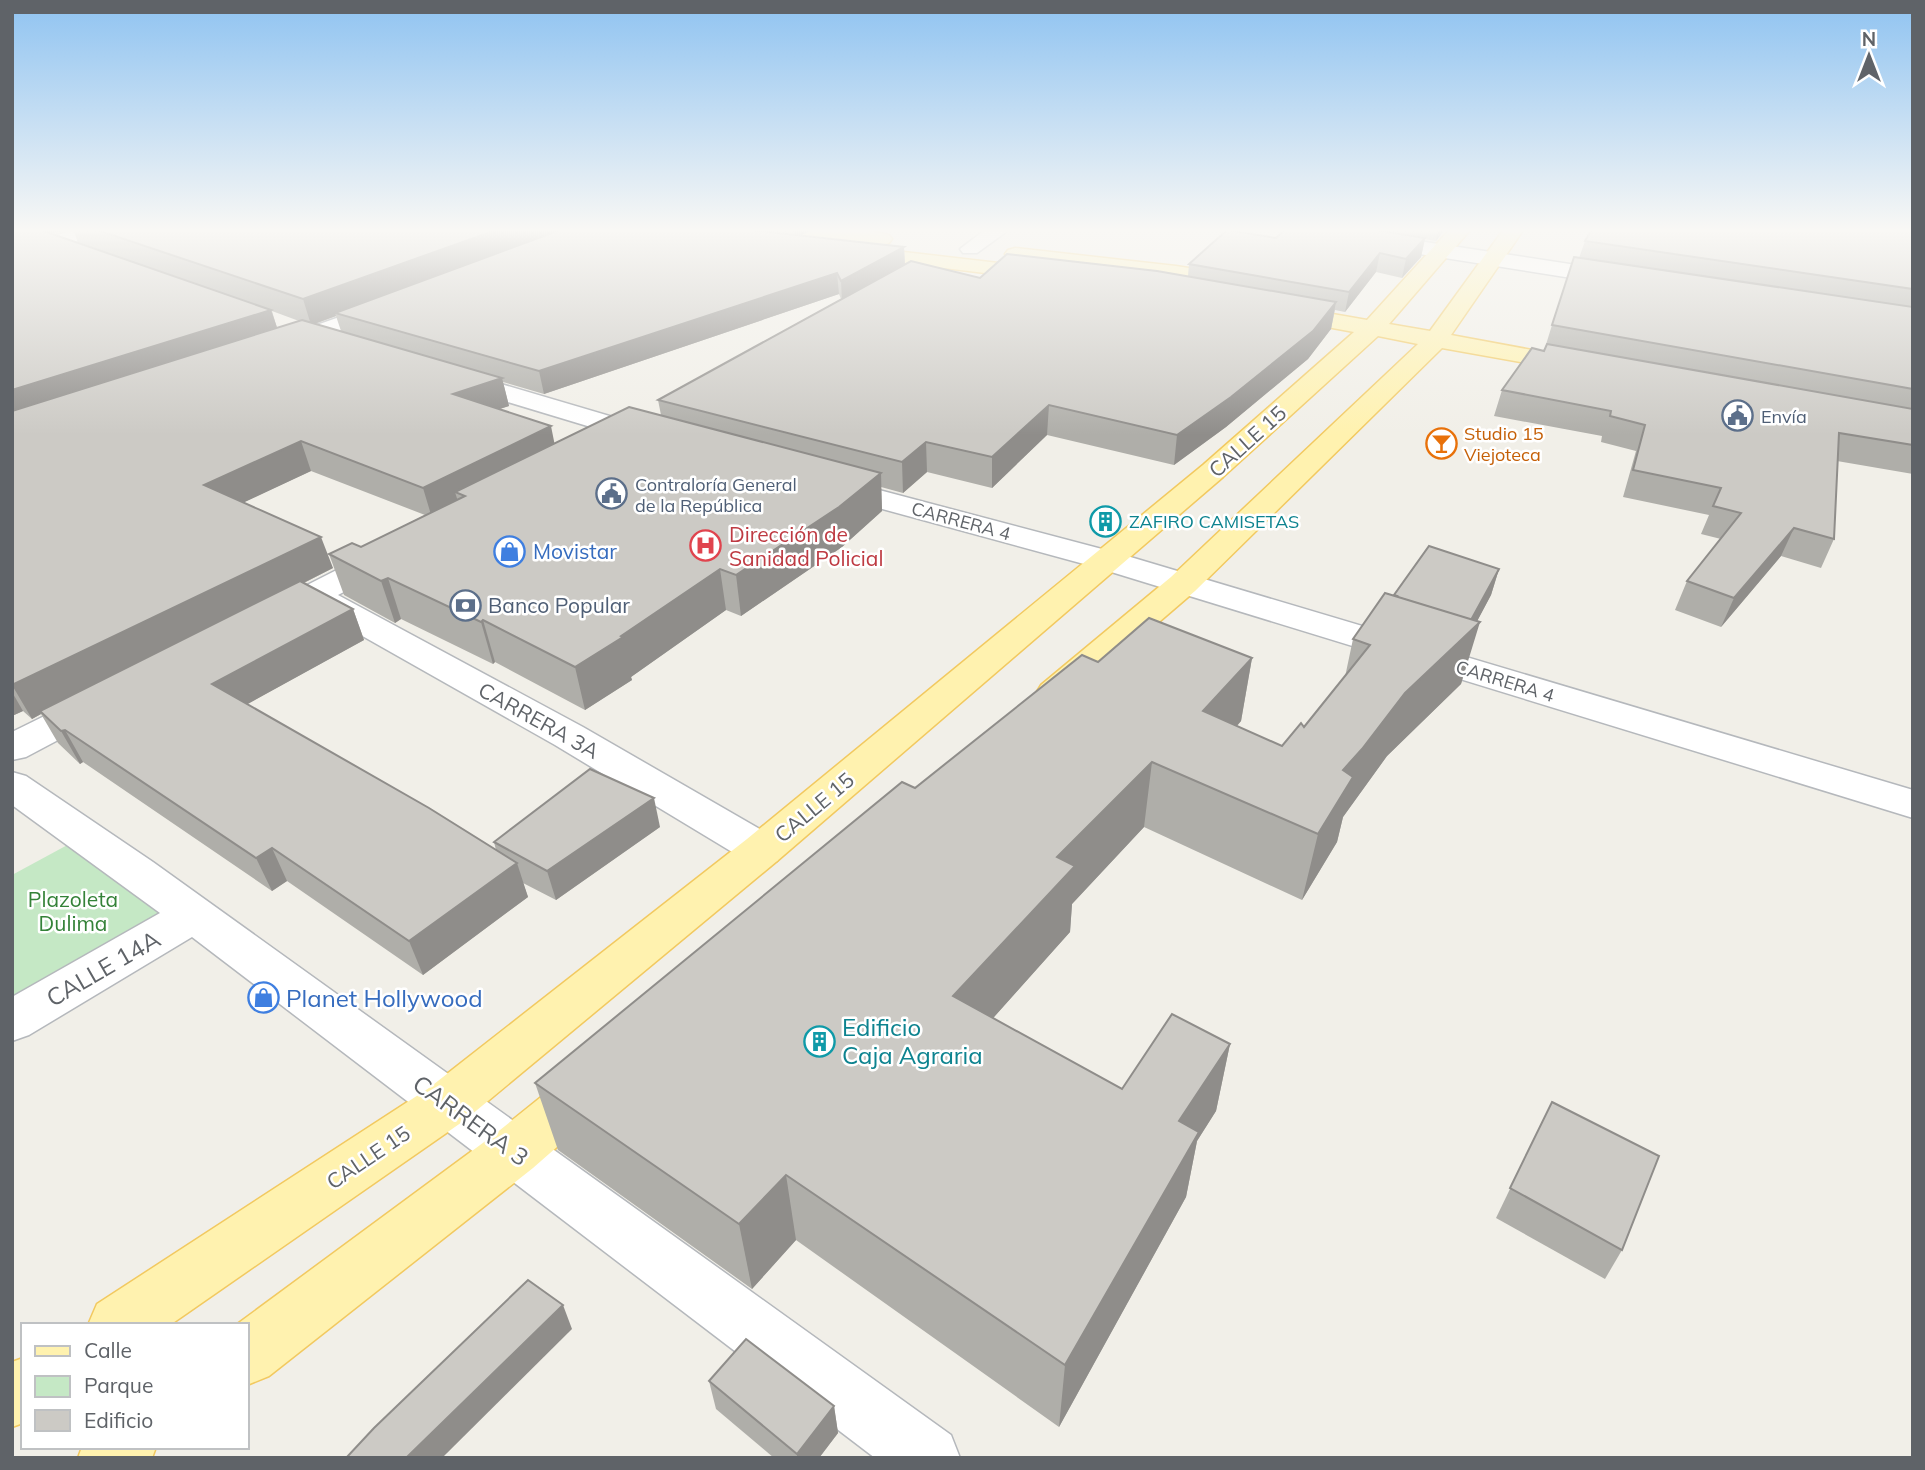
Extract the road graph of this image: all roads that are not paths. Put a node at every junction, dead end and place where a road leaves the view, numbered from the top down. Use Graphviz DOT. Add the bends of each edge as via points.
graph roads {
  1 [pos="412,298"];
  2 [pos="1241,298"];
  3 [pos="1248,298"];
  4 [pos="1403,298"];
  5 [pos="1466,298"];
  6 [pos="1252,299"];
  7 [pos="1392,310"];
  8 [pos="1369,317"];
  9 [pos="272,322"];
  10 [pos="1442,331"];
  11 [pos="311,336"];
  12 [pos="351,348"];
  13 [pos="259,353"];
  14 [pos="1599,360"];
  15 [pos="431,372"];
  16 [pos="668,412"];
  17 [pos="632,432"];
  18 [pos="673,443"];
  19 [pos="596,451"];
  20 [pos="807,480"];
  21 [pos="411,545"];
  22 [pos="1106,559"];
  23 [pos="1183,584"];
  24 [pos="313,595"];
  25 [pos="241,631"];
  26 [pos="121,692"];
  27 [pos="1024,719"];
  28 [pos="12,748"];
  29 [pos="12,785"];
  30 [pos="1913,804"];
  31 [pos="762,850"];
  32 [pos="193,915"];
  33 [pos="12,1021"];
  34 [pos="620,1061"];
  35 [pos="447,1104"];
  36 [pos="514,1151"];
  37 [pos="121,1323"];
  38 [pos="248,1353"];
  39 [pos="928,1458"];
  1 -- 11 [label="street"];
  2 -- 6 [label="main road"];
  3 -- 6 [label="main road"];
  4 -- 7 [label="main road, CALLE 15"];
  5 -- 10 [label="main road"];
  6 -- 8 [label="main road"];
  7 -- 8 [label="main road, CALLE 15"];
  7 -- 10 [label="main road"];
  8 -- 10 [label="main road"];
  8 -- 22 [label="main road, CALLE 15" via="1213,471"];
  9 -- 11 [label="street"];
  10 -- 14 [label="main road"];
  10 -- 23 [label="main road"];
  11 -- 12 [label="street"];
  11 -- 13 [label="street"];
  15 -- 17 [label="street"];
  16 -- 17 [label="street"];
  17 -- 18 [label="street"];
  17 -- 19 [label="street"];
  20 -- 22 [label="street, CARRERA 4"];
  21 -- 24 [label="street"];
  22 -- 23 [label="street, CARRERA 4"];
  22 -- 31 [label="main road, CALLE 15"];
  23 -- 27 [label="main road"];
  23 -- 30 [label="street, CARRERA 4"];
  24 -- 25 [label="street"];
  24 -- 31 [label="street, CARRERA 3A" via="569,736"];
  26 -- 28 [label="street"];
  29 -- 32 [label="street, CARRERA 3"];
  31 -- 35 [label="main road, CALLE 15"];
  32 -- 33 [label="street, CALLE 14A"];
  32 -- 35 [label="street, CARRERA 3"];
  34 -- 36 [label="main road"];
  35 -- 36 [label="street, CARRERA 3"];
  35 -- 37 [label="main road, CALLE 15"];
  36 -- 38 [label="main road"];
  36 -- 39 [label="street, CARRERA 3"];
}
